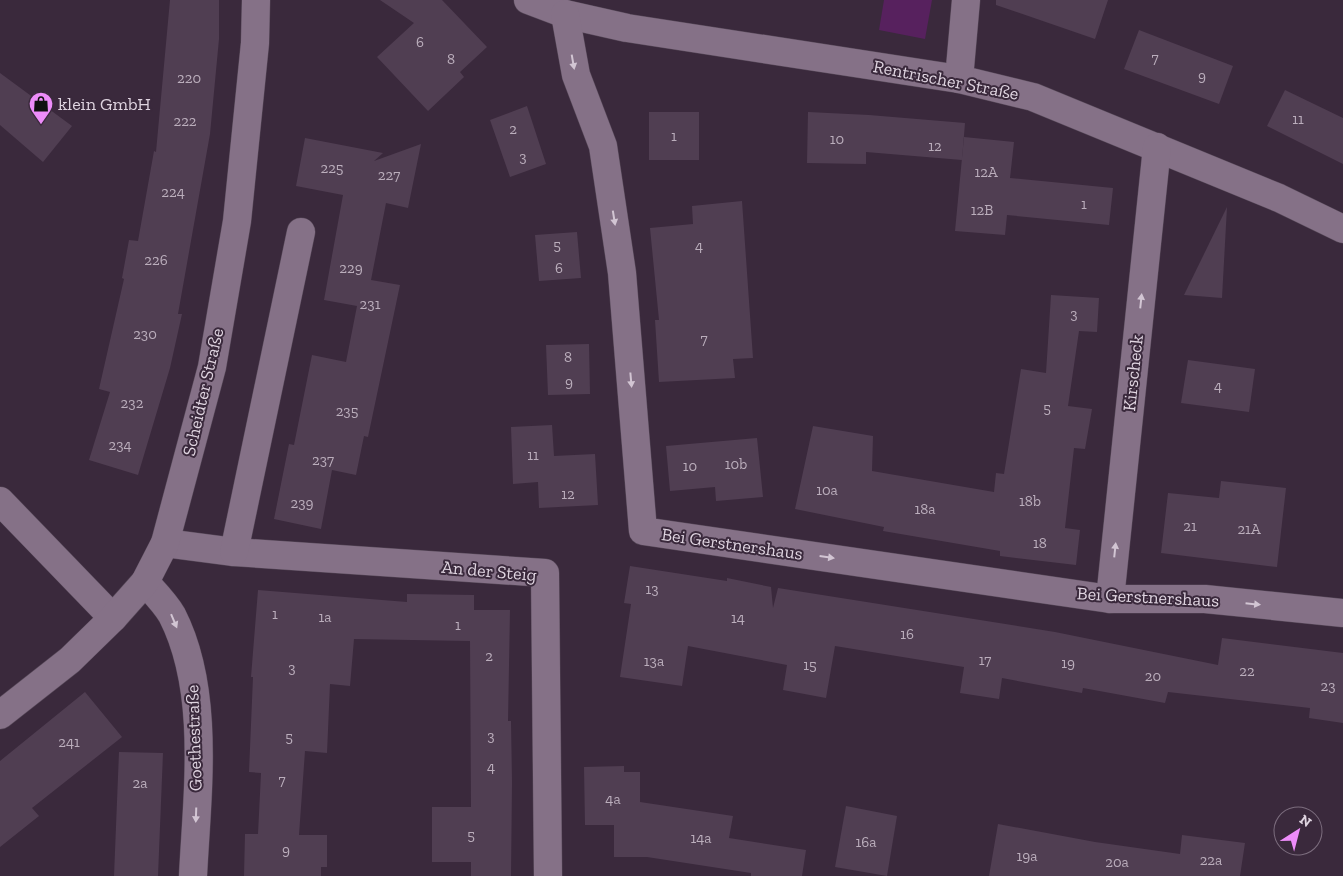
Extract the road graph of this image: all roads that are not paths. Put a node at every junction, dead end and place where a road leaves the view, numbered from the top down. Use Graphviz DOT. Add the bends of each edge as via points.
graph roads {
  1 [pos="256,0"];
  2 [pos="528,0"];
  3 [pos="966,0"];
  4 [pos="565,14"];
  5 [pos="959,79"];
  6 [pos="1156,146"];
  7 [pos="1343,230"];
  8 [pos="301,232"];
  9 [pos="0,501"];
  10 [pos="165,543"];
  11 [pos="234,552"];
  12 [pos="145,582"];
  13 [pos="1110,599"];
  14 [pos="1343,613"];
  15 [pos="113,618"];
  16 [pos="0,715"];
  17 [pos="193,876"];
  18 [pos="548,876"];
  1 -- 10 [label="street, Scheidter Straße" via="255,43 237,221 212,367"];
  2 -- 4 [label="street, Rentrischer Straße"];
  3 -- 5 [label="street"];
  4 -- 5 [label="street, Rentrischer Straße" via="627,28"];
  4 -- 13 [label="street, Bei Gerstnershaus, one-way" via="576,75 603,146 622,273 643,531"];
  5 -- 6 [label="street, Rentrischer Straße" via="1033,97"];
  6 -- 7 [label="street, Rentrischer Straße" via="1279,198"];
  13 -- 6 [label="street, Kirscheck, one-way"];
  8 -- 11 [label="street"];
  9 -- 15 [label="street"];
  10 -- 11 [label="street, An der Steig"];
  10 -- 12 [label="street, Scheidter Straße"];
  11 -- 18 [label="street, An der Steig" via="544,573"];
  12 -- 15 [label="street, Scheidter Straße"];
  12 -- 17 [label="street, Goethestraße, one-way" via="171,614 192,675 198,759"];
  13 -- 14 [label="street, Bei Gerstnershaus, one-way" via="1204,599"];
  15 -- 16 [label="street, Scheidter Straße" via="70,660"];
}
